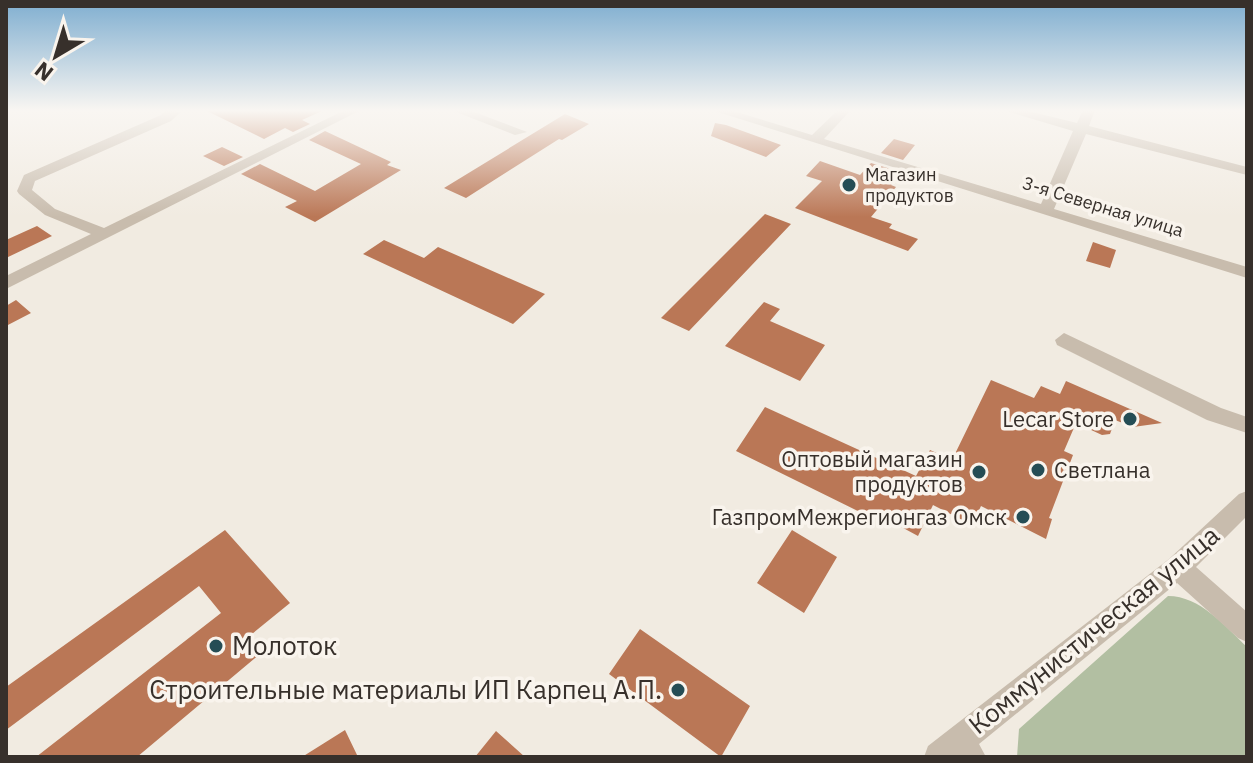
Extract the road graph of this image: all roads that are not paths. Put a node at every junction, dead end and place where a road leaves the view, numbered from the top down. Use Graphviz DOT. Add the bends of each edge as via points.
graph roads {
  1 [pos="103,146"];
  2 [pos="283,146"];
  3 [pos="834,146"];
  4 [pos="1073,146"];
  5 [pos="1146,146"];
  6 [pos="1247,171"];
  7 [pos="1046,210"];
  8 [pos="105,234"];
  9 [pos="1247,273"];
  10 [pos="6,283"];
  11 [pos="1064,340"];
  12 [pos="1247,425"];
  13 [pos="1247,501"];
  14 [pos="1178,567"];
  15 [pos="1247,629"];
  16 [pos="956,752"];
  1 -- 8 [label="street" via="29,178 24,191 50,212"];
  2 -- 8 [label="street"];
  3 -- 7 [label="street, 3-я Северная улица"];
  4 -- 7 [label="street"];
  5 -- 6 [label="street"];
  7 -- 9 [label="street, 3-я Северная улица"];
  8 -- 10 [label="street"];
  11 -- 12 [label="street"];
  13 -- 14 [label="street, Коммунистическая улица"];
  14 -- 15 [label="street"];
  14 -- 16 [label="street, Коммунистическая улица"];
}
